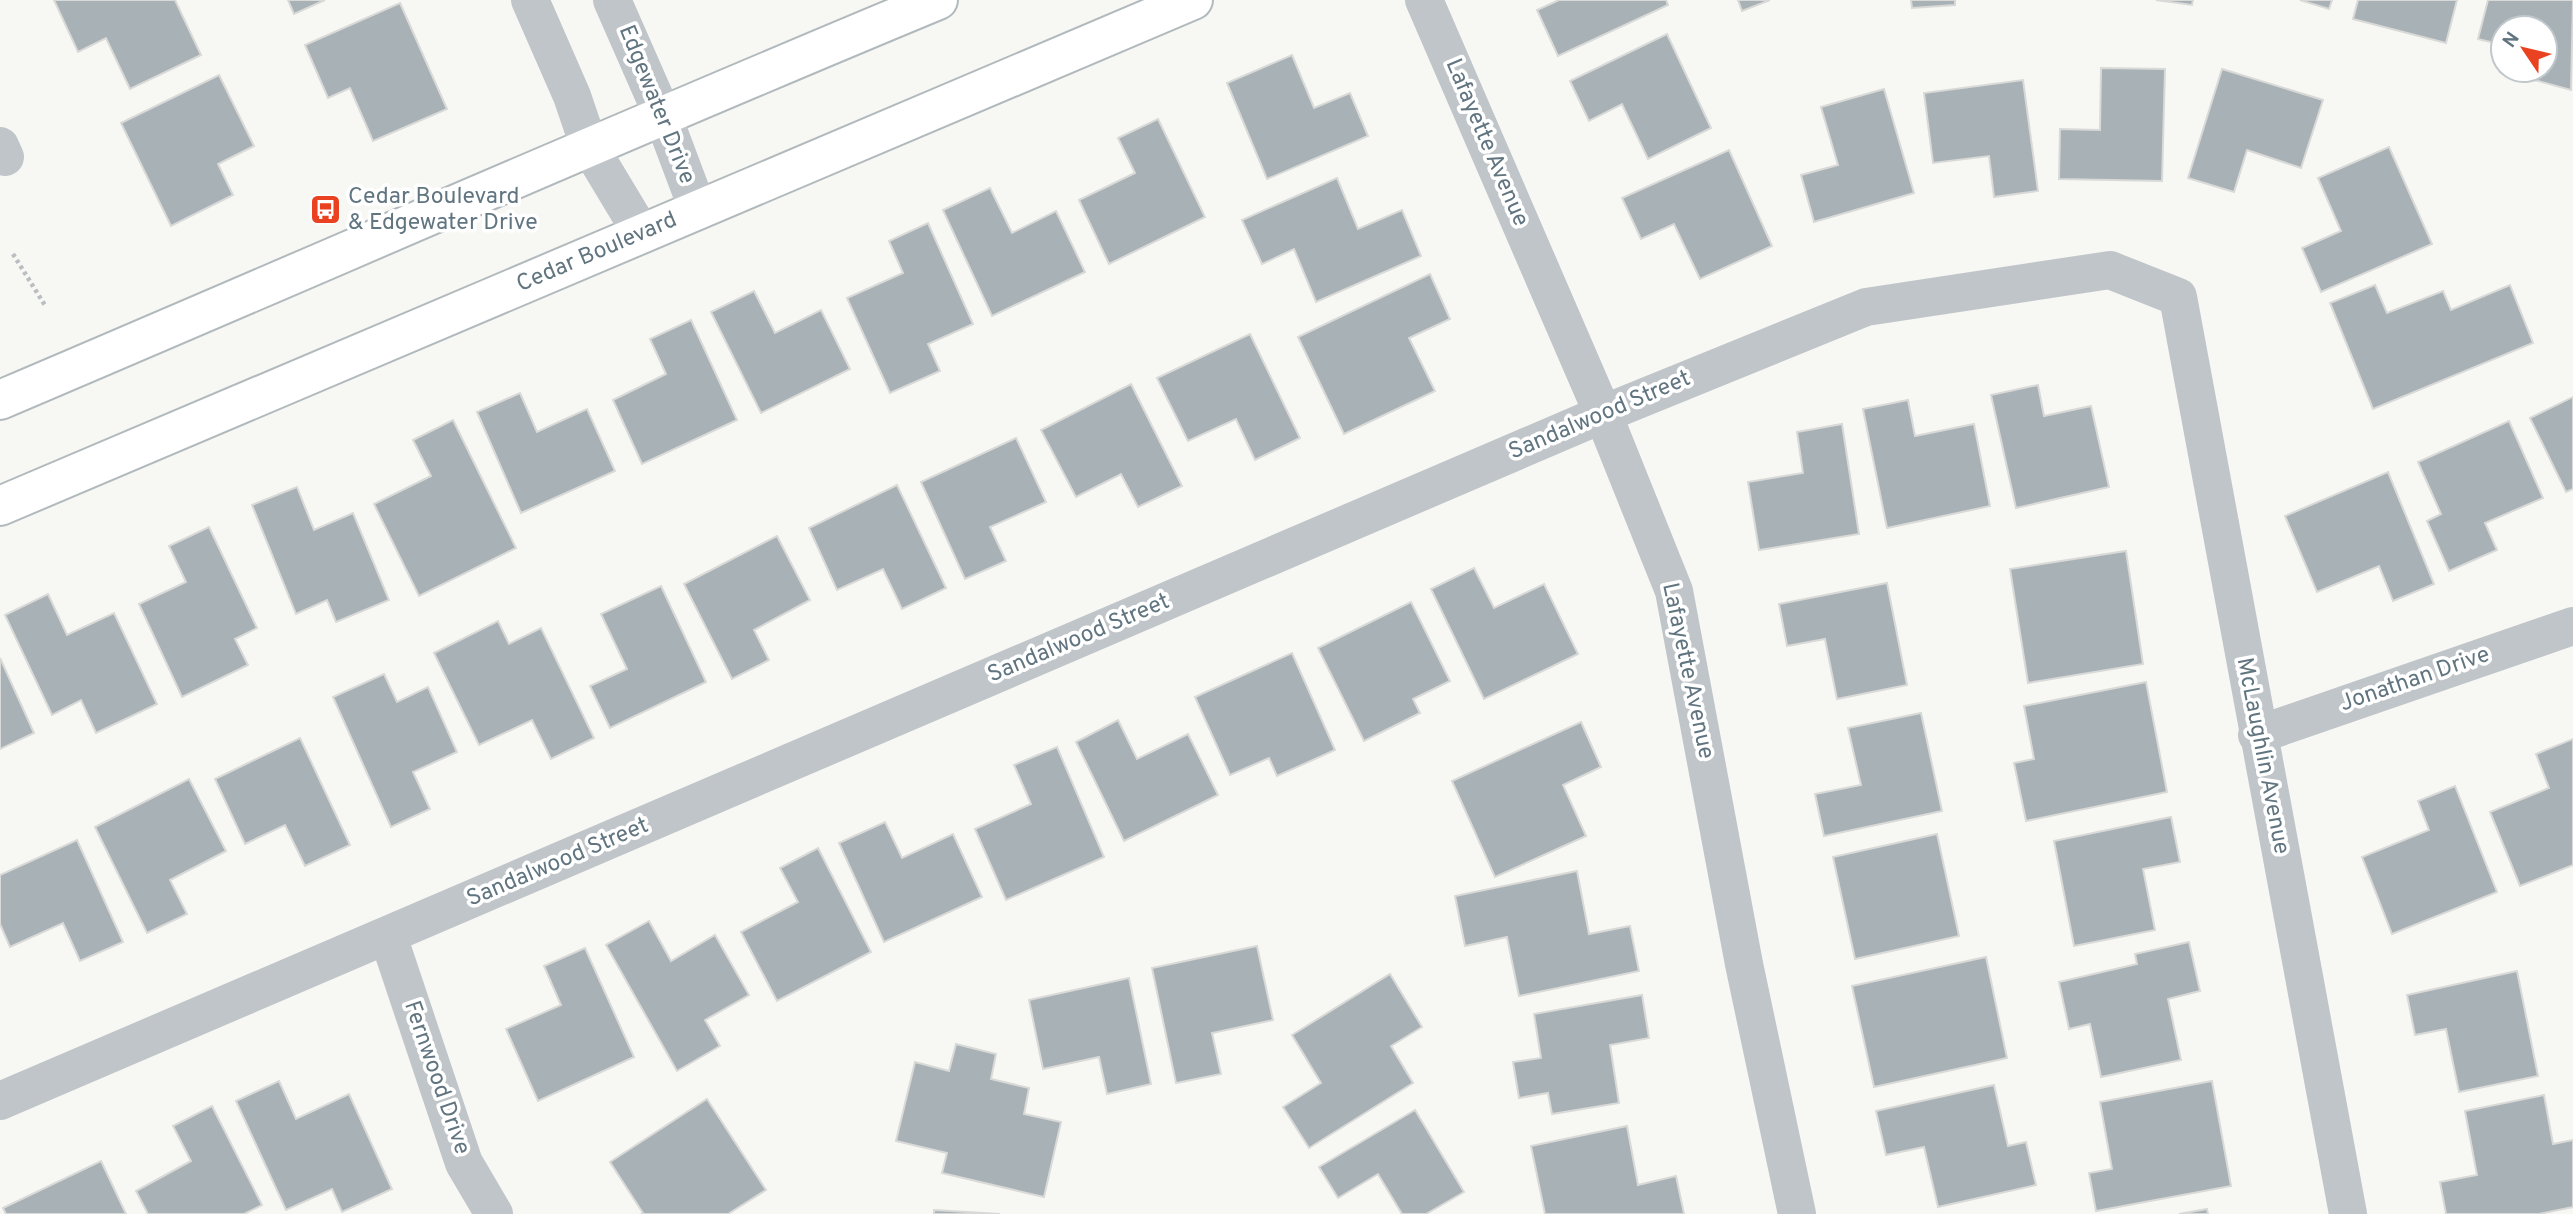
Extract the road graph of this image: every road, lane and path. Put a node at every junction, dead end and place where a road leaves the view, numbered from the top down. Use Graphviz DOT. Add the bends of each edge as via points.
graph roads {
  1 [pos="530,0"];
  2 [pos="612,0"];
  3 [pos="938,0"];
  4 [pos="1193,0"];
  5 [pos="1424,0"];
  6 [pos="662,114"];
  7 [pos="589,146"];
  8 [pos="698,210"];
  9 [pos="642,234"];
  10 [pos="13,254"];
  11 [pos="2178,297"];
  12 [pos="46,307"];
  13 [pos="0,400"];
  14 [pos="1604,414"];
  15 [pos="0,506"];
  16 [pos="2573,626"];
  17 [pos="2258,735"];
  18 [pos="388,936"];
  19 [pos="0,1101"];
  20 [pos="494,1214"];
  21 [pos="1797,1214"];
  22 [pos="2348,1214"];
  1 -- 7 [label="street"];
  2 -- 6 [label="street, Edgewater Drive"];
  3 -- 6 [label="main road"];
  4 -- 8 [label="main road, Cedar Boulevard"];
  5 -- 14 [label="street, Lafayette Avenue"];
  6 -- 7 [label="main road"];
  6 -- 8 [label="street, Edgewater Drive"];
  7 -- 9 [label="street"];
  7 -- 13 [label="main road"];
  8 -- 9 [label="main road, Cedar Boulevard"];
  9 -- 15 [label="main road, Cedar Boulevard"];
  10 -- 12 [label="path"];
  11 -- 14 [label="street, Sandalwood Street" via="2110,270 1866,307"];
  11 -- 17 [label="street, McLaughlin Avenue"];
  14 -- 18 [label="street, Sandalwood Street"];
  14 -- 21 [label="street, Lafayette Avenue" via="1674,591 1744,964"];
  16 -- 17 [label="street, Jonathan Drive"];
  17 -- 22 [label="street, McLaughlin Avenue"];
  18 -- 19 [label="street, Sandalwood Street"];
  18 -- 20 [label="street, Fernwood Drive" via="464,1163"];
}
